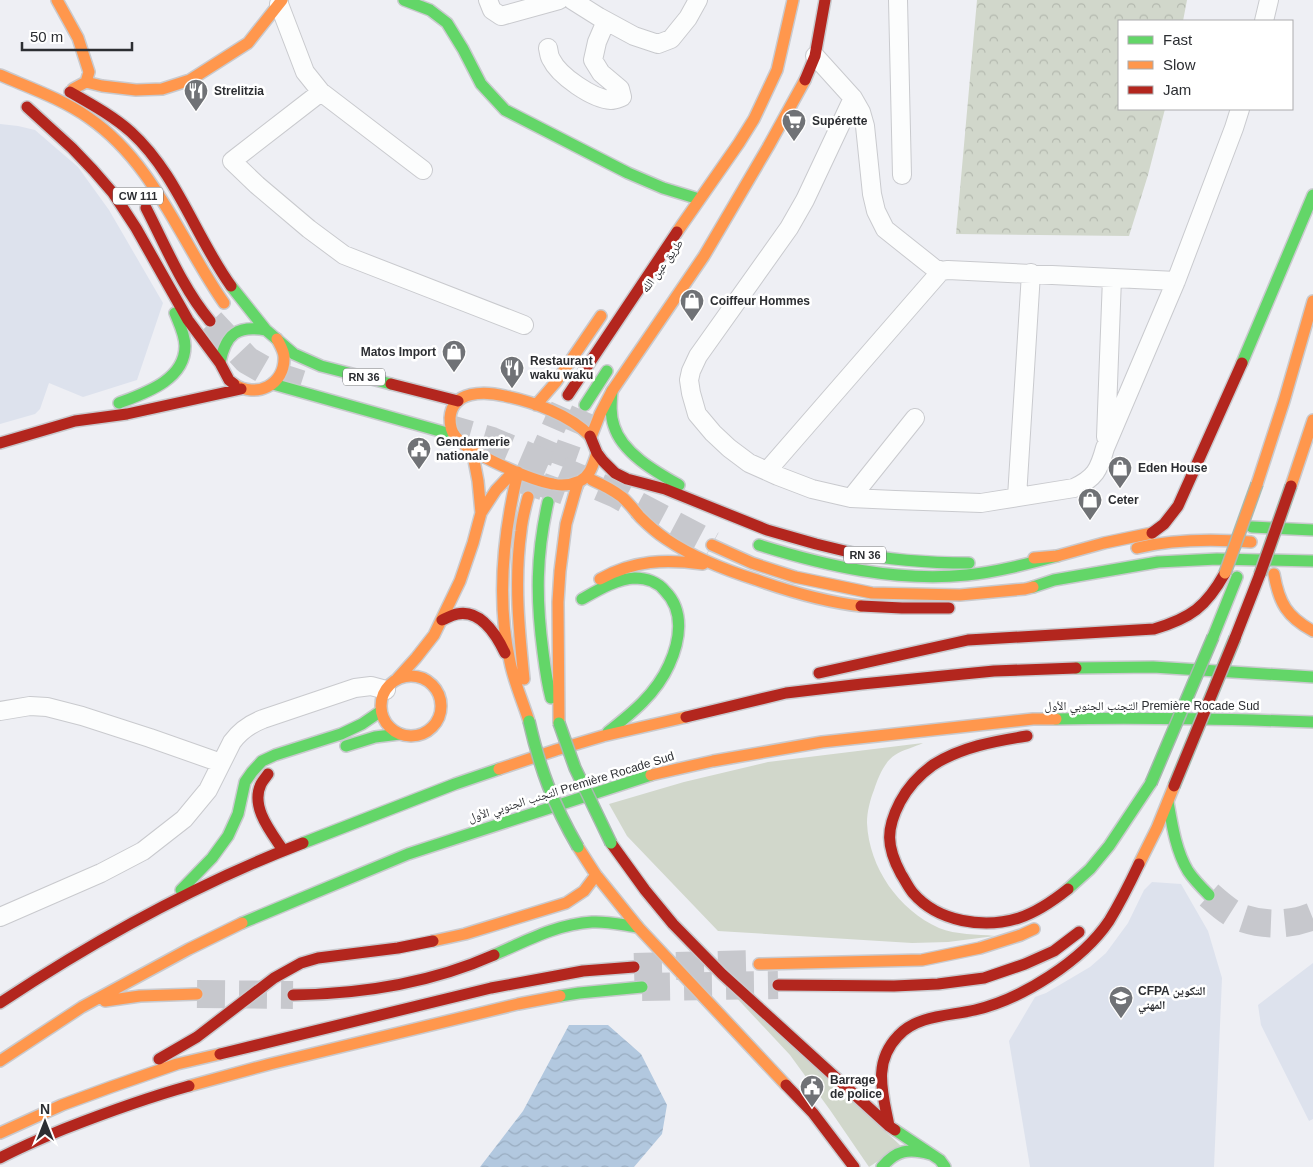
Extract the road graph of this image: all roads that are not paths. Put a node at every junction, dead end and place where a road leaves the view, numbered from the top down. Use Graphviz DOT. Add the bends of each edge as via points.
graph roads {
  1 [pos="57,0"];
  2 [pos="404,0"];
  3 [pos="488,0"];
  4 [pos="559,0"];
  5 [pos="572,0"];
  6 [pos="698,0"];
  7 [pos="793,0"];
  8 [pos="825,0"];
  9 [pos="898,0"];
  10 [pos="1269,0"];
  11 [pos="280,2"];
  12 [pos="1264,20"];
  13 [pos="606,21"];
  14 [pos="548,48"];
  15 [pos="814,56"];
  16 [pos="0,75"];
  17 [pos="86,82"];
  18 [pos="36,90"];
  19 [pos="70,91"];
  20 [pos="321,92"];
  21 [pos="853,98"];
  22 [pos="1240,110"];
  23 [pos="55,118"];
  24 [pos="768,147"];
  25 [pos="423,170"];
  26 [pos="902,175"];
  27 [pos="138,195"];
  28 [pos="1313,195"];
  29 [pos="699,198"];
  30 [pos="675,216"];
  31 [pos="711,224"];
  32 [pos="941,271"];
  33 [pos="161,272"];
  34 [pos="1030,274"];
  35 [pos="1112,278"];
  36 [pos="1176,280"];
  37 [pos="1313,300"];
  38 [pos="244,302"];
  39 [pos="224,303"];
  40 [pos="605,310"];
  41 [pos="210,321"];
  42 [pos="524,325"];
  43 [pos="266,330"];
  44 [pos="1313,336"];
  45 [pos="277,339"];
  46 [pos="295,340"];
  47 [pos="221,364"];
  48 [pos="611,365"];
  49 [pos="210,373"];
  50 [pos="273,384"];
  51 [pos="456,386"];
  52 [pos="241,389"];
  53 [pos="184,390"];
  54 [pos="612,391"];
  55 [pos="479,393"];
  56 [pos="568,395"];
  57 [pos="458,401"];
  58 [pos="536,405"];
  59 [pos="585,406"];
  60 [pos="127,414"];
  61 [pos="915,418"];
  62 [pos="1313,420"];
  63 [pos="74,421"];
  64 [pos="454,435"];
  65 [pos="591,437"];
  66 [pos="0,444"];
  67 [pos="1105,448"];
  68 [pos="472,450"];
  69 [pos="597,453"];
  70 [pos="516,471"];
  71 [pos="767,471"];
  72 [pos="582,480"];
  73 [pos="1263,484"];
  74 [pos="528,497"];
  75 [pos="1017,497"];
  76 [pos="851,498"];
  77 [pos="548,502"];
  78 [pos="1262,503"];
  79 [pos="717,509"];
  80 [pos="481,513"];
  81 [pos="1256,520"];
  82 [pos="1291,522"];
  83 [pos="1228,527"];
  84 [pos="1174,530"];
  85 [pos="1313,530"];
  86 [pos="1152,533"];
  87 [pos="747,540"];
  88 [pos="712,544"];
  89 [pos="1284,544"];
  90 [pos="1124,552"];
  91 [pos="1056,556"];
  92 [pos="1313,561"];
  93 [pos="1090,563"];
  94 [pos="715,566"];
  95 [pos="1054,580"];
  96 [pos="1025,589"];
  97 [pos="571,619"];
  98 [pos="442,620"];
  99 [pos="1313,631"];
  100 [pos="434,635"];
  101 [pos="432,654"];
  102 [pos="559,654"];
  103 [pos="510,663"];
  104 [pos="433,674"];
  105 [pos="805,676"];
  106 [pos="1313,677"];
  107 [pos="392,685"];
  108 [pos="434,686"];
  109 [pos="770,686"];
  110 [pos="0,711"];
  111 [pos="381,711"];
  112 [pos="698,713"];
  113 [pos="1129,717"];
  114 [pos="1239,719"];
  115 [pos="529,721"];
  116 [pos="1313,722"];
  117 [pos="558,723"];
  118 [pos="1080,730"];
  119 [pos="1299,733"];
  120 [pos="400,734"];
  121 [pos="1036,735"];
  122 [pos="603,736"];
  123 [pos="332,750"];
  124 [pos="221,764"];
  125 [pos="277,768"];
  126 [pos="1150,783"];
  127 [pos="1168,802"];
  128 [pos="1123,845"];
  129 [pos="283,850"];
  130 [pos="1138,869"];
  131 [pos="596,875"];
  132 [pos="1209,896"];
  133 [pos="169,902"];
  134 [pos="0,918"];
  135 [pos="1043,925"];
  136 [pos="638,927"];
  137 [pos="759,964"];
  138 [pos="634,967"];
  139 [pos="778,985"];
  140 [pos="642,987"];
  141 [pos="197,994"];
  142 [pos="293,995"];
  143 [pos="0,1003"];
  144 [pos="82,1007"];
  145 [pos="0,1061"];
  146 [pos="111,1087"];
  147 [pos="889,1126"];
  148 [pos="0,1133"];
  149 [pos="930,1154"];
  150 [pos="0,1158"];
  151 [pos="854,1167"];
  152 [pos="882,1167"];
  153 [pos="945,1167"];
  1 -- 17 [label="main road" via="78,38 90,72"];
  2 -- 29 [label="main road" via="430,10 447,23 481,84 505,110 663,188"];
  3 -- 4 [label="street" via="492,10 501,16"];
  5 -- 13 [label="street"];
  6 -- 13 [label="street" via="672,39 658,44"];
  7 -- 29 [label="main road, طريق عين الله" via="777,70 768,90 739,143"];
  8 -- 15 [label="main road"];
  9 -- 26 [label="street"];
  10 -- 12 [label="street"];
  11 -- 17 [label="main road" via="248,43 190,80 162,89 136,90"];
  11 -- 20 [label="street" via="305,72"];
  13 -- 14 [label="street" via="593,60 601,73 620,89 622,97 612,100 598,97 574,83 551,59"];
  15 -- 21 [label="street"];
  15 -- 24 [label="main road" via="806,78"];
  16 -- 18 [label="main road"];
  17 -- 19 [label="main road"];
  18 -- 19 [label="main road"];
  18 -- 39 [label="main road" via="80,112 131,155 154,186"];
  19 -- 38 [label="main road" via="114,118 132,132 149,152 165,172 216,264"];
  20 -- 25 [label="street"];
  20 -- 42 [label="street" via="232,161 286,210 344,255"];
  21 -- 32 [label="street" via="865,126 876,211 886,229"];
  21 -- 71 [label="street" via="789,228 690,371 690,394 698,414 729,448"];
  22 -- 36 [label="street"];
  23 -- 33 [label="main road" via="24,105 62,137 113,193"];
  24 -- 31 [label="main road"];
  24 -- 54 [label="main road" via="704,256"];
  27 -- 41 [label="main road, CW 111" via="183,282"];
  28 -- 86 [label="main road" via="1178,506"];
  29 -- 30 [label="main road"];
  29 -- 56 [label="main road, طريق عين الله"];
  32 -- 34 [label="street"];
  32 -- 71 [label="street"];
  33 -- 47 [label="main road" via="192,326"];
  33 -- 63 [label="main road" via="184,340 182,363 165,381 153,388"];
  34 -- 35 [label="street"];
  34 -- 75 [label="street"];
  35 -- 36 [label="street"];
  35 -- 67 [label="street"];
  36 -- 67 [label="street"];
  37 -- 73 [label="main road"];
  38 -- 43 [label="main road"];
  38 -- 46 [label="main road"];
  40 -- 58 [label="main road" via="556,382"];
  43 -- 45 [label="main road"];
  43 -- 47 [label="main road" via="253,327 229,337 222,349"];
  44 -- 73 [label="main road"];
  45 -- 50 [label="main road" via="284,358 283,368"];
  45 -- 57 [label="main road, RN 36" via="291,352 321,366"];
  47 -- 49 [label="main road"];
  47 -- 52 [label="main road" via="224,375"];
  48 -- 59 [label="main road"];
  50 -- 52 [label="main road" via="258,390"];
  50 -- 64 [label="main road, RN 36"];
  51 -- 55 [label="main road"];
  52 -- 60 [label="main road"];
  53 -- 60 [label="main road"];
  54 -- 65 [label="main road"];
  54 -- 79 [label="main road" via="614,429 623,444 666,478"];
  55 -- 57 [label="main road"];
  55 -- 58 [label="main road"];
  57 -- 64 [label="main road" via="450,416"];
  58 -- 65 [label="main road" via="574,421"];
  60 -- 63 [label="main road"];
  61 -- 76 [label="street"];
  62 -- 127 [label="main road, bridge" via="1260,574"];
  63 -- 66 [label="main road"];
  64 -- 68 [label="main road"];
  65 -- 69 [label="main road"];
  67 -- 75 [label="street" via="1100,467 1088,481 1074,488"];
  68 -- 70 [label="main road"];
  68 -- 80 [label="main road"];
  69 -- 72 [label="main road"];
  69 -- 79 [label="main road, RN 36" via="624,478 658,486"];
  70 -- 72 [label="main road" via="546,483 564,485"];
  70 -- 80 [label="main road" via="496,490"];
  70 -- 103 [label="main road" via="503,562 503,599"];
  71 -- 76 [label="street" via="812,490"];
  72 -- 94 [label="main road" via="619,495 658,533"];
  72 -- 102 [label="main road" via="566,524 562,547"];
  73 -- 78 [label="main road"];
  73 -- 105 [label="main road, bridge" via="1225,574 1213,594 1204,605 1176,622 1136,631 968,640"];
  74 -- 115 [label="main road" via="520,538 517,598"];
  75 -- 76 [label="street" via="981,503"];
  77 -- 117 [label="main road" via="539,550 537,600 549,692"];
  79 -- 91 [label="main road, RN 36" via="766,530 825,548 883,558 953,564"];
  80 -- 98 [label="main road" via="460,581"];
  81 -- 126 [label="main road, bridge" via="1213,637"];
  82 -- 89 [label="main road"];
  83 -- 85 [label="main road"];
  84 -- 86 [label="main road, RN 36"];
  86 -- 91 [label="main road, RN 36"];
  87 -- 91 [label="main road" via="834,565 920,576 991,572"];
  88 -- 96 [label="main road" via="752,563 795,577 872,592 920,596"];
  89 -- 90 [label="main road" via="1198,539 1170,541"];
  89 -- 99 [label="main road" via="1274,574 1276,589 1289,615"];
  92 -- 95 [label="main road" via="1186,560 1128,566"];
  93 -- 95 [label="main road"];
  94 -- 96 [label="main road" via="783,590 825,600 890,608 950,608 985,603"];
  94 -- 122 [label="main road" via="681,562 636,563 598,580 580,602 610,585 636,578 648,580 668,592 679,614 677,643 664,675 643,702"];
  95 -- 96 [label="main road"];
  97 -- 102 [label="main road"];
  98 -- 100 [label="main road"];
  98 -- 103 [label="main road" via="456,614 468,614 486,623"];
  100 -- 101 [label="main road"];
  100 -- 107 [label="main road"];
  102 -- 117 [label="main road"];
  103 -- 115 [label="main road"];
  104 -- 108 [label="main road"];
  106 -- 112 [label="main road" via="1153,668 994,671 786,693"];
  107 -- 108 [label="main road" via="413,676"];
  107 -- 111 [label="main road" via="382,697"];
  107 -- 124 [label="street" via="354,688 256,722 236,736"];
  108 -- 120 [label="main road" via="441,706 434,726 414,736"];
  109 -- 112 [label="main road" via="743,692"];
  110 -- 124 [label="street" via="47,707 150,738"];
  111 -- 120 [label="main road" via="388,725"];
  111 -- 133 [label="main road" via="355,728 262,761 244,785 234,824 222,845"];
  112 -- 122 [label="main road"];
  113 -- 114 [label="main road, التجنب الجنوبي الأول Première Rocade Sud"];
  113 -- 118 [label="main road"];
  113 -- 144 [label="main road, التجنب الجنوبي الأول Première Rocade Sud" via="1033,719 869,736 742,755 658,773 408,854 245,921"];
  114 -- 116 [label="main road, التجنب الجنوبي الأول Première Rocade Sud"];
  114 -- 119 [label="main road"];
  115 -- 131 [label="main road, bridge" via="542,774 564,823"];
  117 -- 147 [label="main road, bridge" via="575,768 611,843 667,917 776,1024"];
  120 -- 123 [label="main road" via="375,737"];
  121 -- 126 [label="main road" via="1007,738 941,760 924,772 901,798 891,825 890,848 914,894 938,912 989,924 1015,920 1047,905 1094,863 1124,826"];
  122 -- 129 [label="main road" via="455,784"];
  124 -- 134 [label="street" via="208,790 184,819 143,851"];
  125 -- 129 [label="main road" via="264,779 257,795 261,812"];
  126 -- 128 [label="main road"];
  127 -- 130 [label="main road"];
  127 -- 132 [label="main road" via="1178,849 1187,869"];
  129 -- 133 [label="main road"];
  130 -- 139 [label="main road" via="1107,909 1054,951 984,978 894,986"];
  130 -- 147 [label="main road" via="1108,922 1062,968 1012,997 972,1011 919,1021 892,1042 882,1064"];
  131 -- 136 [label="main road"];
  131 -- 146 [label="main road" via="584,891 566,903 517,919 398,948 301,963 274,978 198,1037"];
  133 -- 143 [label="main road" via="44,973"];
  135 -- 137 [label="main road" via="980,948 922,960"];
  136 -- 142 [label="main road" via="591,922 568,926 545,932 491,957 402,984"];
  136 -- 151 [label="main road" via="812,1113"];
  138 -- 146 [label="main road" via="583,971 490,988 177,1064"];
  140 -- 150 [label="main road" via="518,1004 270,1064 156,1095 98,1115"];
  141 -- 144 [label="main road" via="123,997"];
  144 -- 145 [label="main road"];
  146 -- 148 [label="main road"];
  147 -- 149 [label="main road"];
  149 -- 152 [label="main road" via="906,1150 894,1155"];
  149 -- 153 [label="main road"];
}
